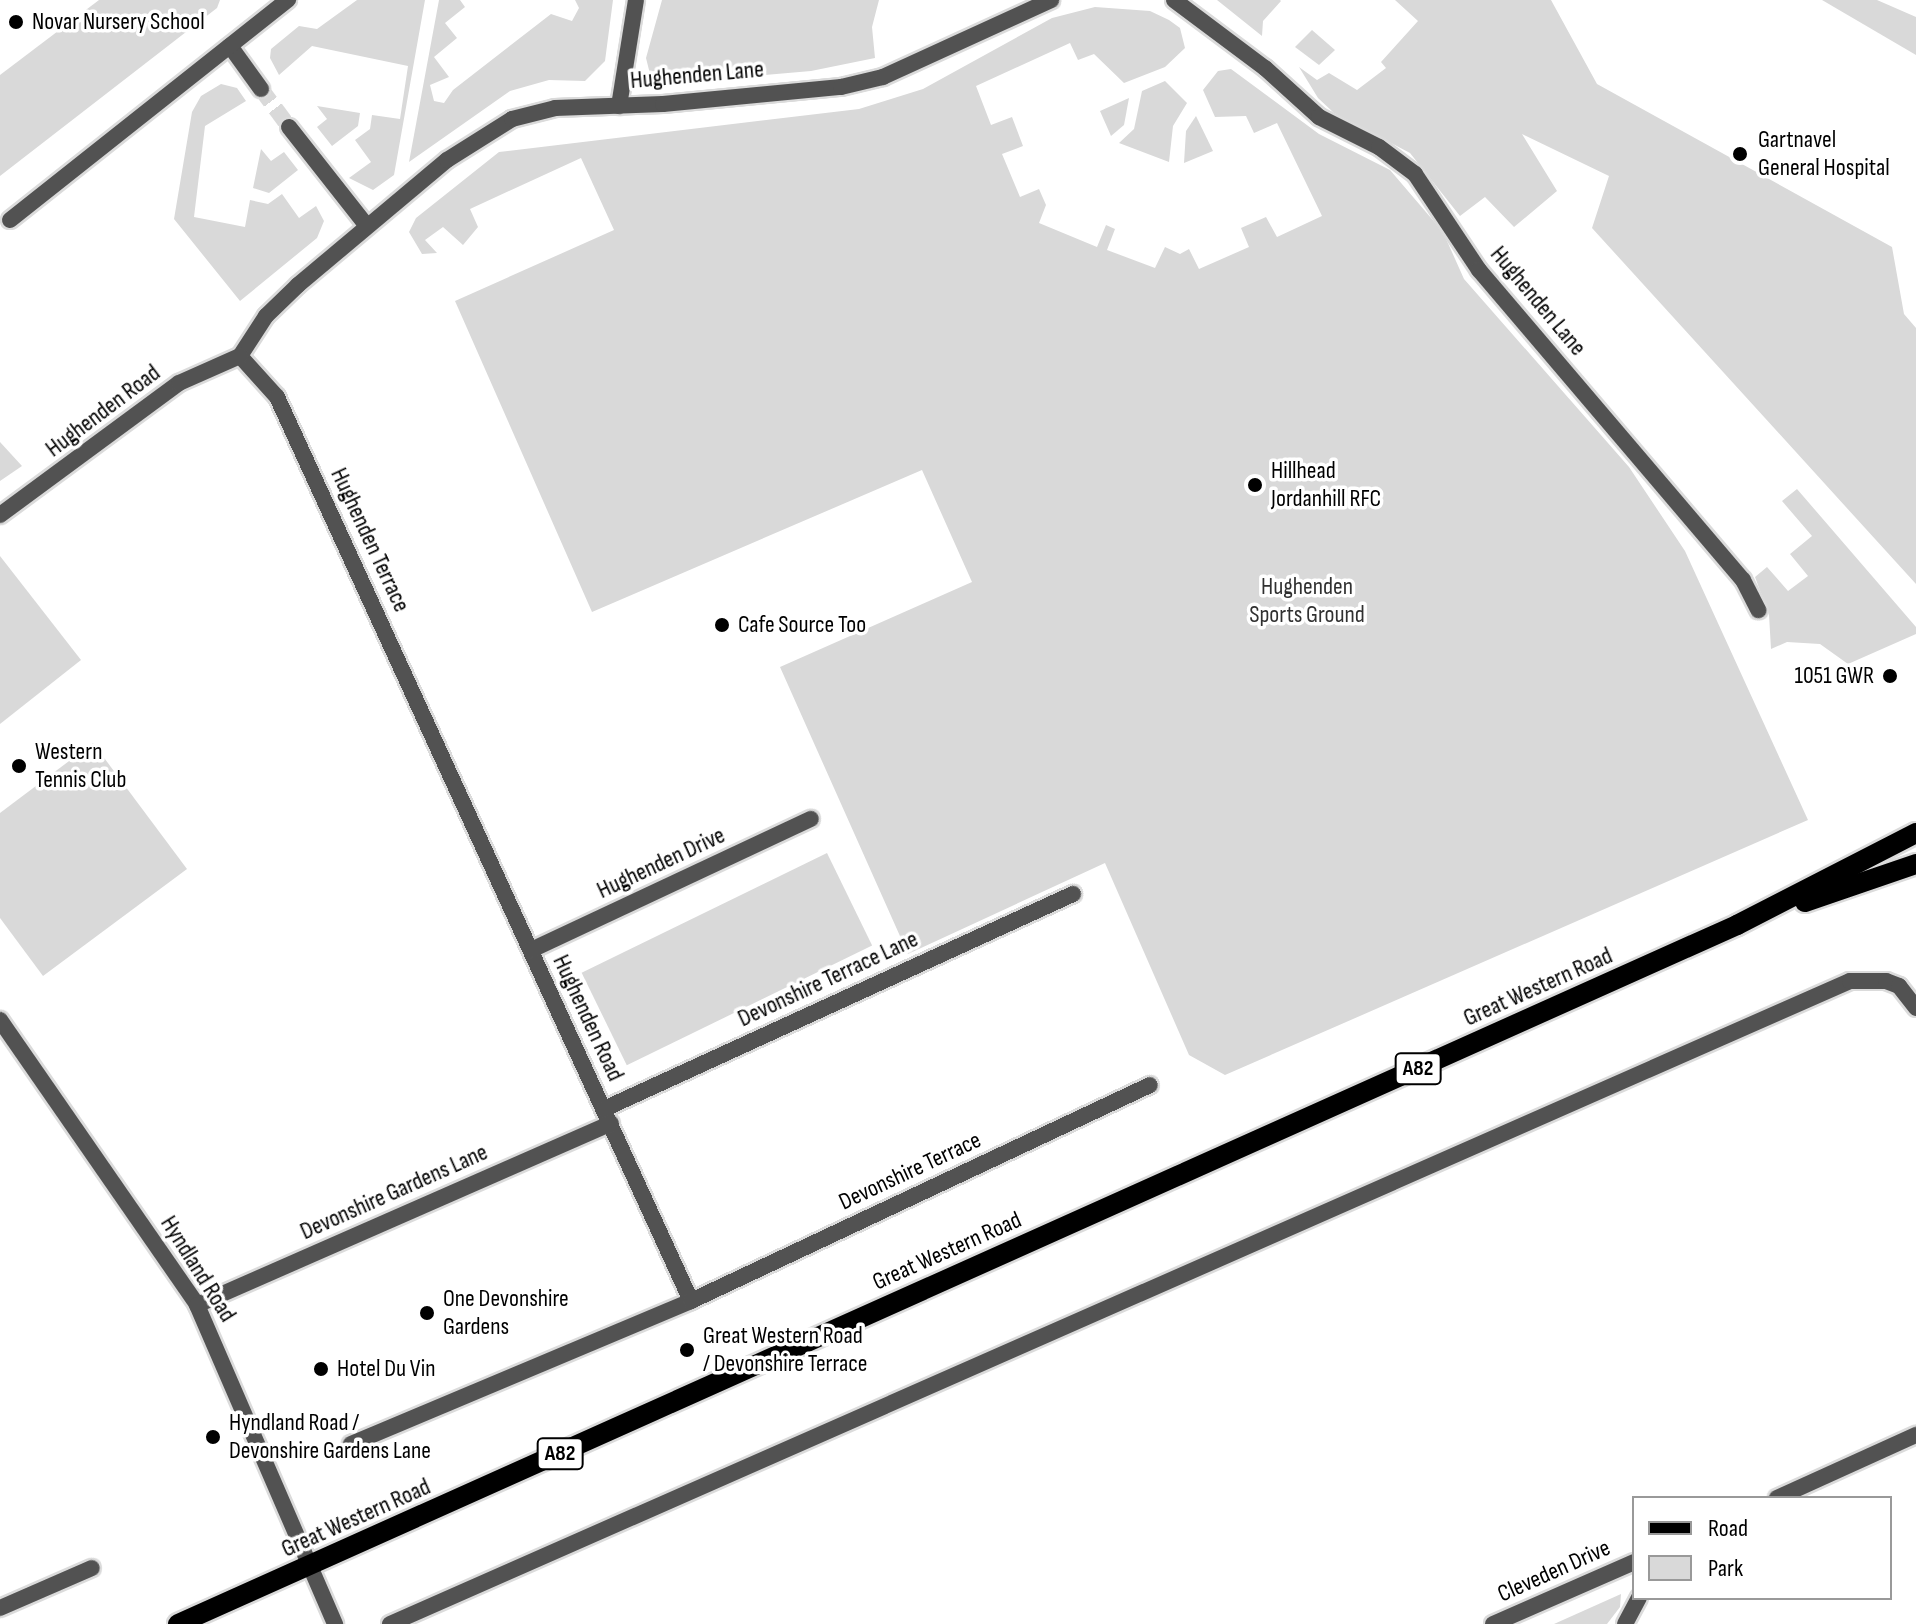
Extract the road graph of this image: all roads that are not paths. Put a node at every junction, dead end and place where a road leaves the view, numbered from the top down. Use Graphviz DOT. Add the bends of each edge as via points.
graph roads {
  1 [pos="288,0"];
  2 [pos="636,0"];
  3 [pos="1051,0"];
  4 [pos="1174,0"];
  5 [pos="230,46"];
  6 [pos="261,89"];
  7 [pos="619,106"];
  8 [pos="289,127"];
  9 [pos="10,220"];
  10 [pos="367,226"];
  11 [pos="240,356"];
  12 [pos="0,515"];
  13 [pos="1758,610"];
  14 [pos="442,754"];
  15 [pos="811,819"];
  16 [pos="1916,833"];
  17 [pos="1916,864"];
  18 [pos="1073,894"];
  19 [pos="1737,925"];
  20 [pos="531,950"];
  21 [pos="1916,1008"];
  22 [pos="0,1020"];
  23 [pos="1150,1085"];
  24 [pos="607,1116"];
  25 [pos="691,1301"];
  26 [pos="197,1305"];
  27 [pos="1916,1435"];
  28 [pos="351,1444"];
  29 [pos="1781,1496"];
  30 [pos="1632,1563"];
  31 [pos="310,1567"];
  32 [pos="92,1568"];
  33 [pos="1638,1600"];
  34 [pos="0,1608"];
  35 [pos="178,1624"];
  36 [pos="335,1624"];
  37 [pos="390,1624"];
  38 [pos="1493,1624"];
  39 [pos="1625,1624"];
  1 -- 5 [label="street"];
  2 -- 7 [label="street"];
  3 -- 7 [label="street, Hughenden Lane" via="883,77 841,87"];
  4 -- 13 [label="street, Hughenden Lane" via="1265,68 1319,117 1379,147 1415,174 1479,270 1743,580"];
  5 -- 6 [label="street"];
  5 -- 9 [label="street"];
  7 -- 10 [label="street, Hughenden Lane" via="555,108 512,119 447,160"];
  8 -- 10 [label="street"];
  10 -- 11 [label="street, Hughenden Lane" via="266,316"];
  11 -- 12 [label="street, Hughenden Road" via="179,383"];
  11 -- 14 [label="street, Hughenden Terrace" via="277,397"];
  14 -- 20 [label="street, Hughenden Road"];
  15 -- 20 [label="street, Hughenden Drive"];
  16 -- 19 [label="main road, Great Western Road / A82"];
  17 -- 19 [label="main road, Great Western Road / A82"];
  18 -- 24 [label="street, Devonshire Terrace Lane"];
  19 -- 31 [label="main road, Great Western Road / A82"];
  20 -- 24 [label="street, Hughenden Road"];
  21 -- 37 [label="street" via="1899,986 1873,978 1850,981"];
  22 -- 26 [label="street, Hyndland Road"];
  23 -- 25 [label="street, Devonshire Terrace"];
  24 -- 25 [label="street, Hughenden Road"];
  24 -- 26 [label="street, Devonshire Gardens Lane"];
  25 -- 28 [label="street, Devonshire Terrace"];
  26 -- 31 [label="street, Hyndland Road"];
  27 -- 29 [label="street"];
  30 -- 38 [label="street, Cleveden Drive"];
  31 -- 35 [label="main road, Great Western Road / A82"];
  31 -- 36 [label="street, Hyndland Road"];
  32 -- 34 [label="street"];
  33 -- 39 [label="street"];
}
